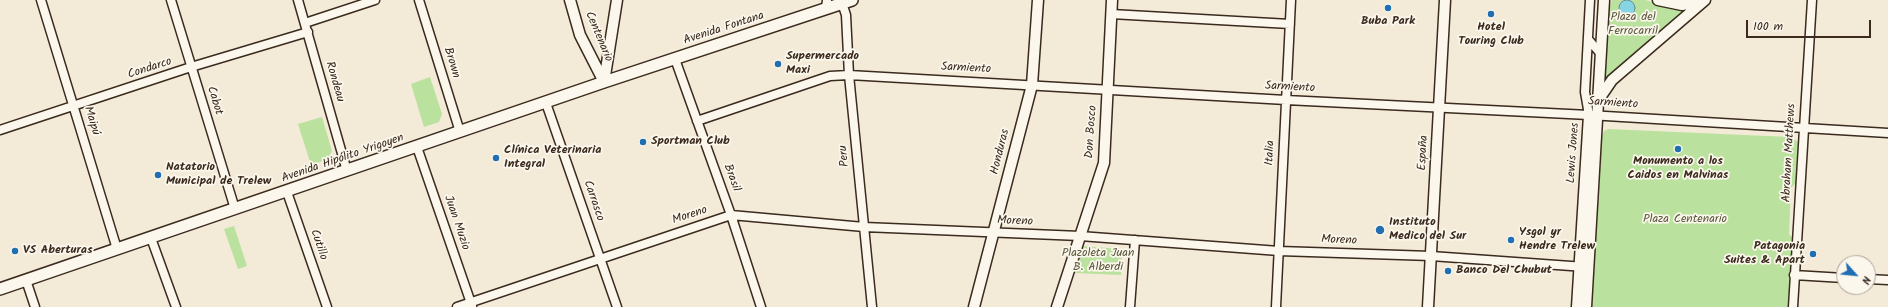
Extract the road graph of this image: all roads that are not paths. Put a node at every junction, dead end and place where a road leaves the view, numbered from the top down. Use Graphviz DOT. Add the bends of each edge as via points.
graph roads {
  1 [pos="41,0"];
  2 [pos="171,0"];
  3 [pos="298,0"];
  4 [pos="375,0"];
  5 [pos="419,0"];
  6 [pos="570,0"];
  7 [pos="617,0"];
  8 [pos="1038,0"];
  9 [pos="1112,0"];
  10 [pos="1291,0"];
  11 [pos="1445,0"];
  12 [pos="1590,0"];
  13 [pos="1604,0"];
  14 [pos="1658,0"];
  15 [pos="1704,0"];
  16 [pos="1812,0"];
  17 [pos="847,2"];
  18 [pos="826,4"];
  19 [pos="1111,14"];
  20 [pos="305,23"];
  21 [pos="1290,24"];
  22 [pos="308,32"];
  23 [pos="1588,39"];
  24 [pos="1600,53"];
  25 [pos="675,59"];
  26 [pos="191,68"];
  27 [pos="849,75"];
  28 [pos="604,82"];
  29 [pos="1032,85"];
  30 [pos="1108,89"];
  31 [pos="1286,100"];
  32 [pos="546,103"];
  33 [pos="1598,103"];
  34 [pos="74,106"];
  35 [pos="1439,107"];
  36 [pos="1594,115"];
  37 [pos="697,121"];
  38 [pos="1803,128"];
  39 [pos="0,130"];
  40 [pos="460,132"];
  41 [pos="1888,133"];
  42 [pos="417,147"];
  43 [pos="347,171"];
  44 [pos="287,192"];
  45 [pos="235,209"];
  46 [pos="731,215"];
  47 [pos="864,227"];
  48 [pos="994,233"];
  49 [pos="1080,236"];
  50 [pos="151,238"];
  51 [pos="1135,240"];
  52 [pos="117,249"];
  53 [pos="1279,251"];
  54 [pos="1431,256"];
  55 [pos="601,259"];
  56 [pos="1584,266"];
  57 [pos="1794,276"];
  58 [pos="1836,278"];
  59 [pos="1876,279"];
  60 [pos="26,280"];
  61 [pos="1888,280"];
  62 [pos="0,288"];
  63 [pos="472,305"];
  64 [pos="35,307"];
  65 [pos="176,307"];
  66 [pos="327,307"];
  67 [pos="456,307"];
  68 [pos="617,307"];
  69 [pos="761,307"];
  70 [pos="872,307"];
  71 [pos="974,307"];
  72 [pos="1058,307"];
  73 [pos="1130,307"];
  74 [pos="1276,307"];
  75 [pos="1428,307"];
  76 [pos="1577,307"];
  77 [pos="1586,307"];
  78 [pos="1793,307"];
  1 -- 34 [label="street, Maipú"];
  2 -- 26 [label="street, Cabot"];
  3 -- 20 [label="street, Rondeau"];
  4 -- 20 [label="street"];
  5 -- 40 [label="street, Brown"];
  6 -- 28 [label="street, Centenario" via="580,34"];
  7 -- 28 [label="street"];
  8 -- 29 [label="street, Honduras"];
  9 -- 19 [label="street, Don Bosco"];
  10 -- 21 [label="street, Italia"];
  11 -- 35 [label="street, España"];
  12 -- 23 [label="street, Lewis Jones"];
  13 -- 24 [label="street, Lewis Jones"];
  14 -- 15 [label="street" via="1682,5"];
  15 -- 33 [label="street" via="1612,80 1602,92"];
  16 -- 38 [label="street, Abraham Matthews"];
  17 -- 18 [label="main road, Avenida Fontana"];
  17 -- 27 [label="street, Peru"];
  18 -- 25 [label="main road, Avenida Fontana"];
  19 -- 21 [label="street"];
  19 -- 30 [label="street, Don Bosco"];
  20 -- 22 [label="street, Rondeau"];
  21 -- 31 [label="street, Italia"];
  22 -- 26 [label="street, Condarco"];
  22 -- 43 [label="street, Rondeau"];
  23 -- 24 [label="street"];
  23 -- 36 [label="street, Lewis Jones" via="1586,92"];
  24 -- 33 [label="street, Lewis Jones"];
  25 -- 28 [label="main road, Avenida Fontana"];
  25 -- 37 [label="street, Brasil"];
  26 -- 34 [label="street, Condarco"];
  26 -- 45 [label="street, Cabot"];
  27 -- 29 [label="street, Sarmiento"];
  27 -- 37 [label="street, Sarmiento" via="830,76"];
  27 -- 47 [label="street, Peru"];
  28 -- 32 [label="main road, Avenida Hipólito Yrigoyen"];
  29 -- 30 [label="street, Sarmiento"];
  29 -- 48 [label="street, Honduras"];
  30 -- 31 [label="street, Sarmiento"];
  30 -- 49 [label="street, Don Bosco" via="1104,163"];
  31 -- 35 [label="street, Sarmiento"];
  31 -- 53 [label="street, Italia"];
  32 -- 40 [label="main road, Avenida Hipólito Yrigoyen"];
  32 -- 55 [label="street, Carrasco"];
  33 -- 36 [label="street, Lewis Jones"];
  34 -- 39 [label="street, Condarco"];
  34 -- 52 [label="street, Maipú"];
  35 -- 36 [label="street, Sarmiento"];
  35 -- 54 [label="street, España"];
  36 -- 38 [label="street, Sarmiento"];
  36 -- 56 [label="street, Lewis Jones"];
  37 -- 46 [label="street, Brasil"];
  38 -- 41 [label="street, Sarmiento"];
  38 -- 57 [label="street, Abraham Matthews"];
  40 -- 42 [label="main road, Avenida Hipólito Yrigoyen"];
  42 -- 43 [label="main road, Avenida Hipólito Yrigoyen"];
  42 -- 63 [label="street, Juan Muzio"];
  43 -- 44 [label="main road, Avenida Hipólito Yrigoyen"];
  44 -- 45 [label="main road, Avenida Hipólito Yrigoyen"];
  44 -- 66 [label="street, Cutillo"];
  45 -- 50 [label="main road, Avenida Hipólito Yrigoyen"];
  46 -- 47 [label="street, Moreno"];
  46 -- 55 [label="street, Moreno"];
  46 -- 69 [label="street, Brasil"];
  47 -- 48 [label="street, Moreno"];
  47 -- 70 [label="street, Peru"];
  48 -- 49 [label="street, Moreno"];
  48 -- 71 [label="street, Honduras"];
  49 -- 51 [label="street, Moreno"];
  49 -- 72 [label="street, Don Bosco"];
  50 -- 52 [label="main road, Avenida Hipólito Yrigoyen"];
  50 -- 65 [label="street"];
  51 -- 53 [label="street, Moreno"];
  51 -- 73 [label="street"];
  52 -- 60 [label="main road, Avenida Hipólito Yrigoyen"];
  53 -- 54 [label="street, Moreno"];
  53 -- 74 [label="street, Italia"];
  54 -- 56 [label="street, Moreno"];
  54 -- 75 [label="street, España"];
  55 -- 63 [label="street, Moreno"];
  55 -- 68 [label="street, Carrasco"];
  56 -- 76 [label="street, Lewis Jones"];
  56 -- 77 [label="street, Lewis Jones"];
  57 -- 58 [label="street"];
  57 -- 78 [label="street, Abraham Matthews"];
  59 -- 61 [label="street"];
  60 -- 62 [label="main road, Avenida Hipólito Yrigoyen"];
  60 -- 64 [label="street"];
  63 -- 67 [label="street, Moreno"];
}
